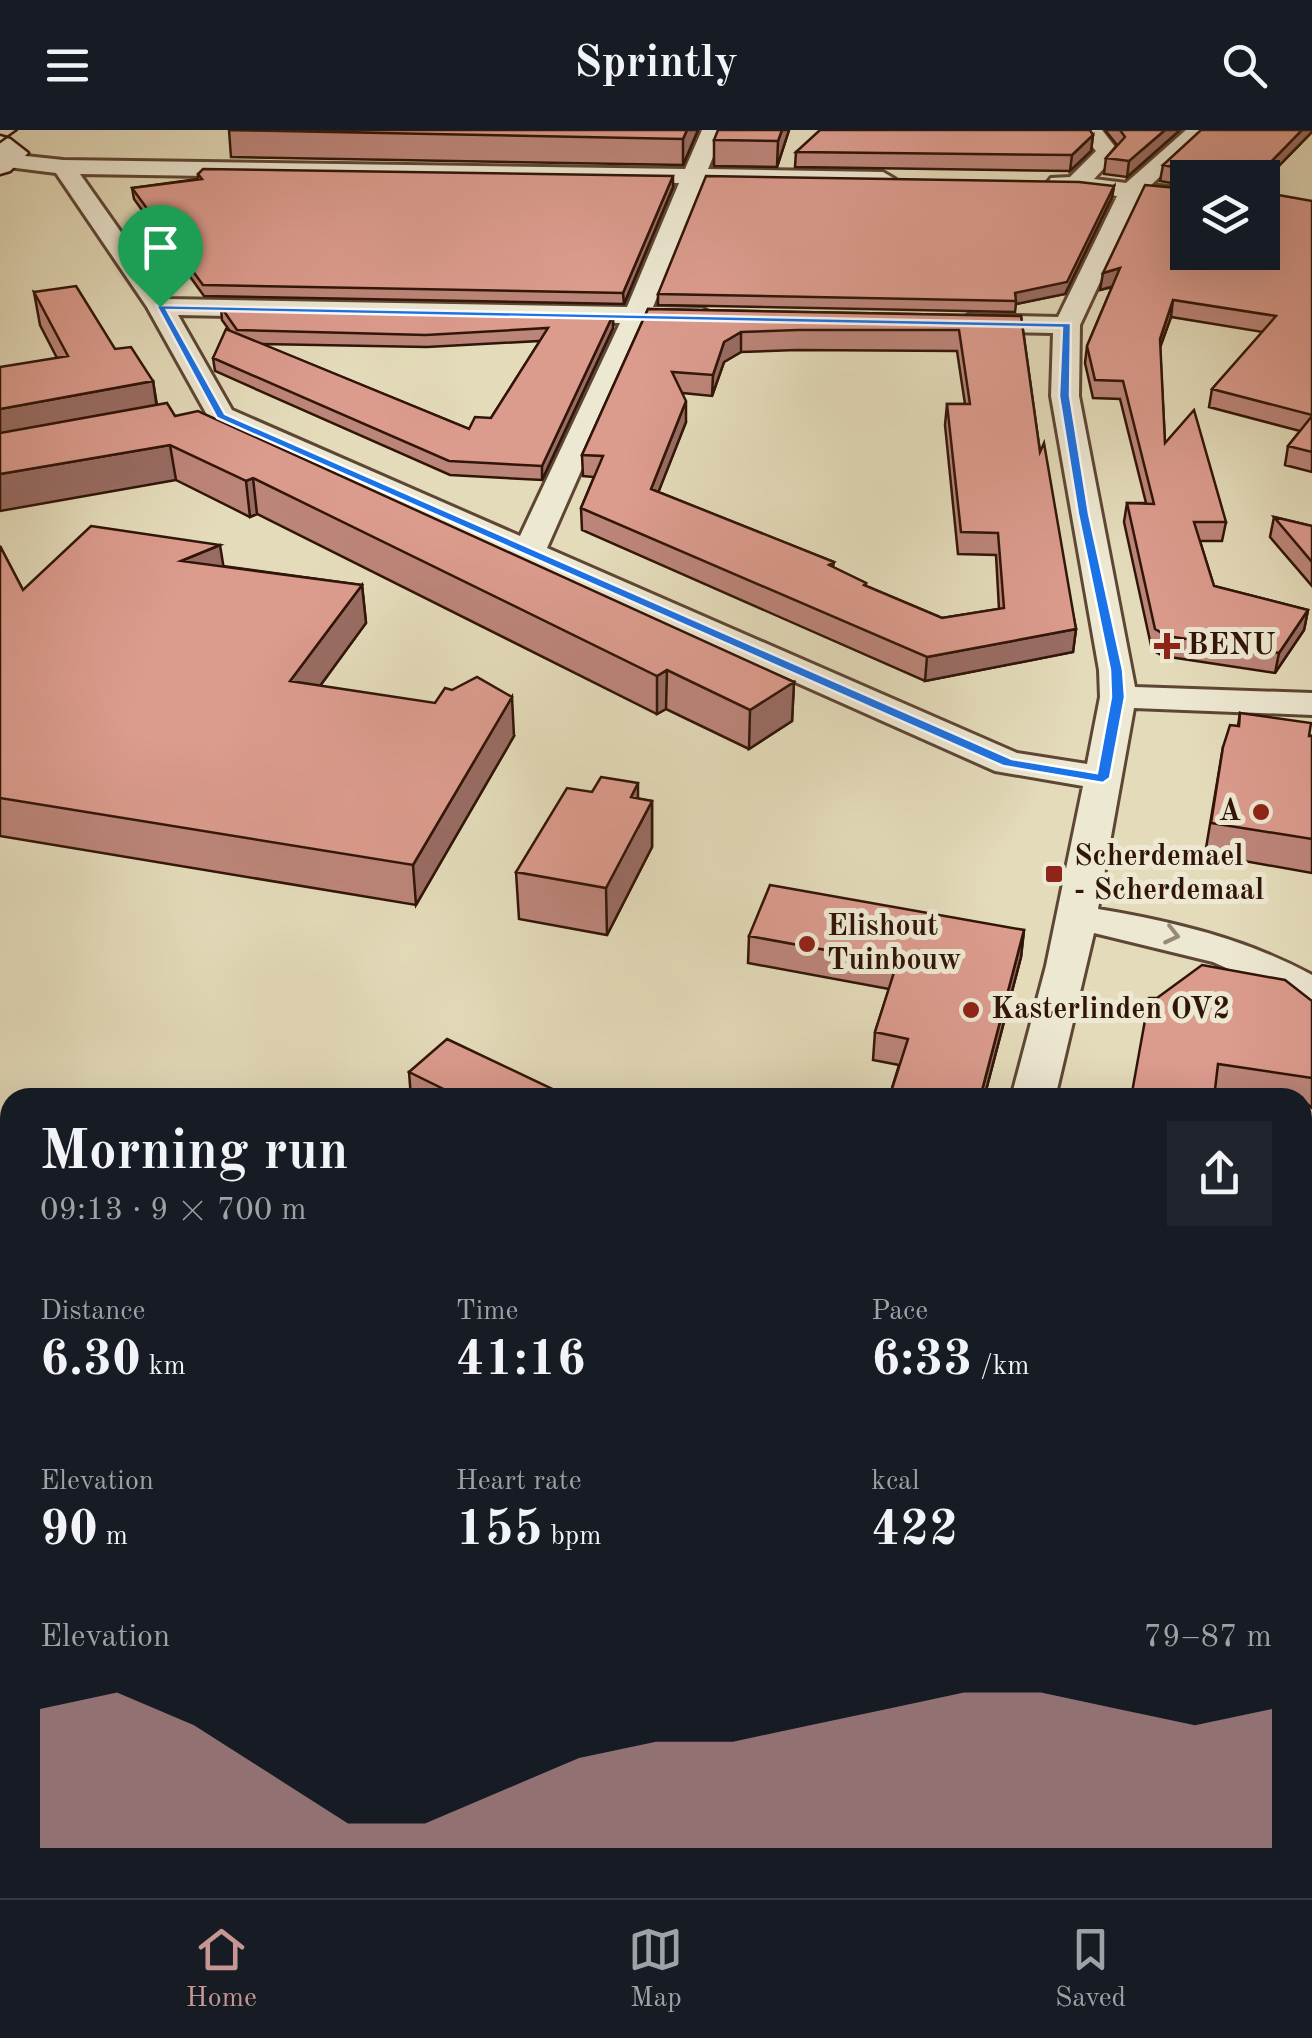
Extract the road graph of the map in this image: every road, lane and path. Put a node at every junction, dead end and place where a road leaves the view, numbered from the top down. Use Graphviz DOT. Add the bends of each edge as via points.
graph roads {
  1 [pos="10,130"];
  2 [pos="713,130"];
  3 [pos="1090,130"];
  4 [pos="1198,130"];
  5 [pos="2,152"];
  6 [pos="63,167"];
  7 [pos="695,175"];
  8 [pos="911,180"];
  9 [pos="1029,182"];
  10 [pos="1078,182"];
  11 [pos="1131,192"];
  12 [pos="1170,195"];
  13 [pos="160,307"];
  14 [pos="637,314"];
  15 [pos="732,317"];
  16 [pos="942,322"];
  17 [pos="1067,325"];
  18 [pos="221,416"];
  19 [pos="185,423"];
  20 [pos="528,554"];
  21 [pos="1118,697"];
  22 [pos="1312,704"];
  23 [pos="1103,778"];
  24 [pos="1076,918"];
  25 [pos="1312,993"];
  26 [pos="1034,1088"];
  1 -- 5 [label="street"];
  2 -- 7 [label="street"];
  3 -- 10 [label="street" via="1108,152"];
  4 -- 11 [label="street"];
  5 -- 6 [label="street"];
  6 -- 7 [label="street"];
  6 -- 13 [label="street"];
  7 -- 8 [label="street"];
  7 -- 14 [label="street"];
  9 -- 10 [label="street"];
  10 -- 11 [label="street"];
  11 -- 12 [label="street"];
  11 -- 17 [label="street"];
  13 -- 14 [label="street"];
  13 -- 18 [label="street"];
  14 -- 15 [label="street"];
  14 -- 20 [label="street"];
  16 -- 17 [label="street"];
  17 -- 21 [label="street" via="1064,396"];
  18 -- 19 [label="street"];
  18 -- 20 [label="street"];
  20 -- 23 [label="street" via="1008,763"];
  21 -- 22 [label="street"];
  21 -- 23 [label="street"];
  23 -- 24 [label="street"];
  24 -- 25 [label="street, one-way" via="1210,944"];
  24 -- 26 [label="street"];
}
